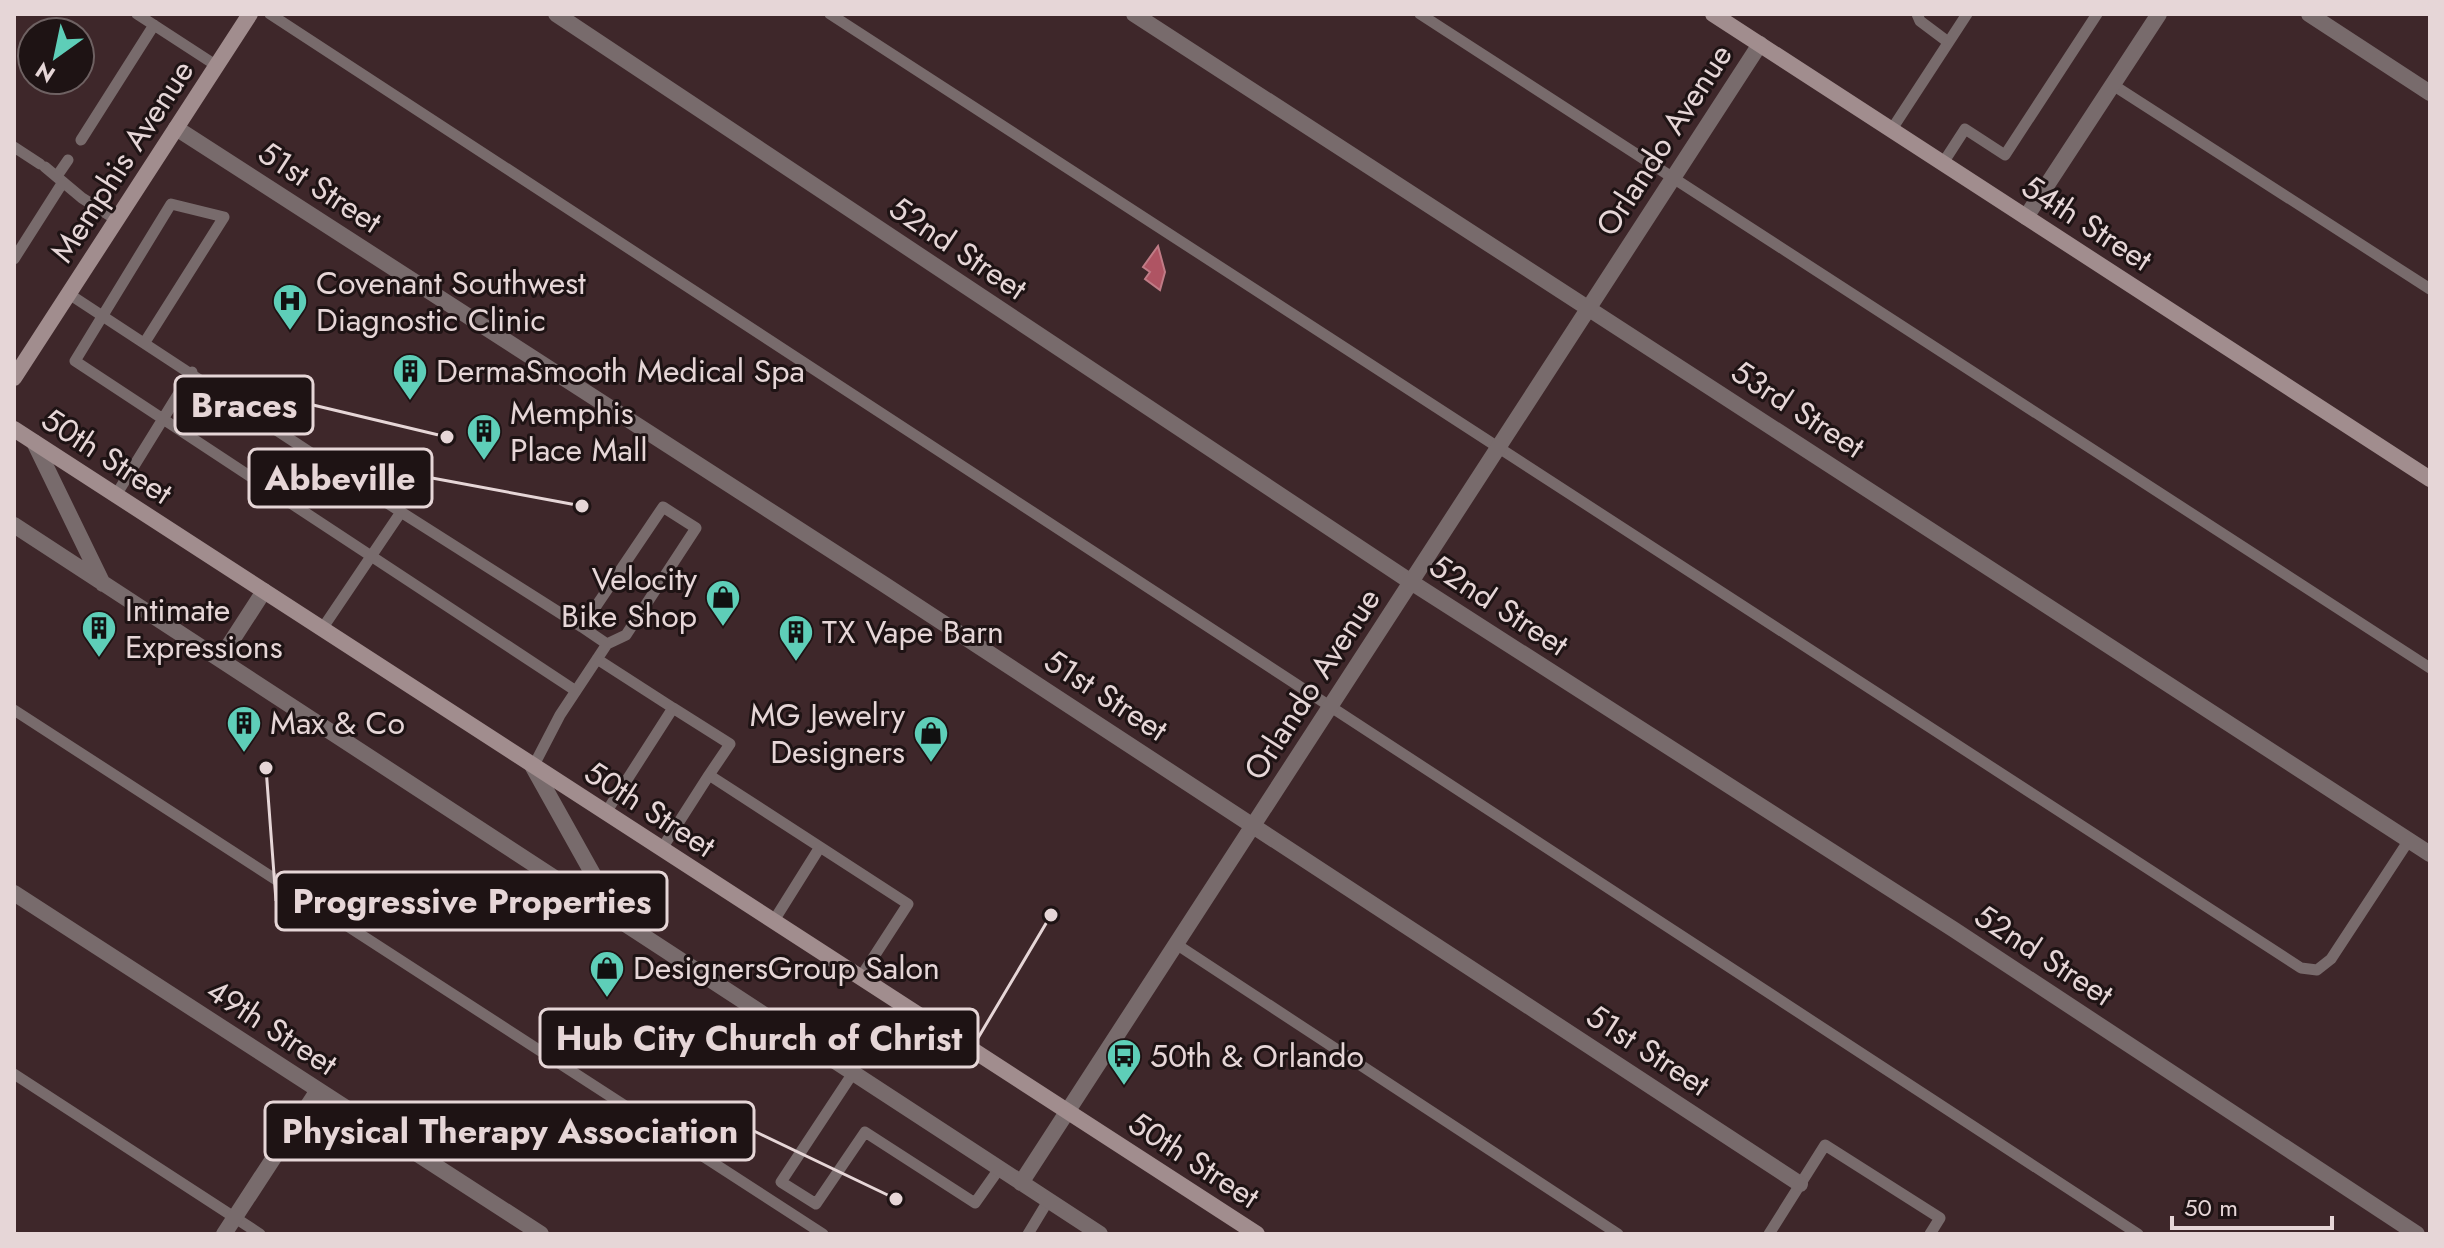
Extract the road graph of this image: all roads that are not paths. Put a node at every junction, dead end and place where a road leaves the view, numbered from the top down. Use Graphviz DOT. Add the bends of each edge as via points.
graph roads {
  1 [pos="137,14"];
  2 [pos="250,14"];
  3 [pos="270,14"];
  4 [pos="556,14"];
  5 [pos="830,14"];
  6 [pos="1134,14"];
  7 [pos="1420,14"];
  8 [pos="1713,14"];
  9 [pos="1917,14"];
  10 [pos="1967,14"];
  11 [pos="2097,14"];
  12 [pos="2159,14"];
  13 [pos="2309,14"];
  14 [pos="154,25"];
  15 [pos="1948,42"];
  16 [pos="1760,44"];
  17 [pos="217,66"];
  18 [pos="2113,85"];
  19 [pos="2430,93"];
  20 [pos="176,128"];
  21 [pos="1892,129"];
  22 [pos="81,140"];
  23 [pos="14,147"];
  24 [pos="68,160"];
  25 [pos="1943,163"];
  26 [pos="1673,178"];
  27 [pos="60,179"];
  28 [pos="2026,217"];
  29 [pos="117,220"];
  30 [pos="14,259"];
  31 [pos="2430,289"];
  32 [pos="69,294"];
  33 [pos="1589,307"];
  34 [pos="103,315"];
  35 [pos="145,342"];
  36 [pos="192,372"];
  37 [pos="14,378"];
  38 [pos="163,419"];
  39 [pos="14,429"];
  40 [pos="34,442"];
  41 [pos="1497,450"];
  42 [pos="2430,479"];
  43 [pos="116,495"];
  44 [pos="401,512"];
  45 [pos="14,525"];
  46 [pos="371,557"];
  47 [pos="1411,582"];
  48 [pos="103,584"];
  49 [pos="264,591"];
  50 [pos="582,627"];
  51 [pos="322,629"];
  52 [pos="607,644"];
  53 [pos="220,659"];
  54 [pos="597,659"];
  55 [pos="2430,668"];
  56 [pos="576,691"];
  57 [pos="673,708"];
  58 [pos="1329,709"];
  59 [pos="14,710"];
  60 [pos="533,767"];
  61 [pos="709,775"];
  62 [pos="605,814"];
  63 [pos="1254,825"];
  64 [pos="2409,840"];
  65 [pos="820,847"];
  66 [pos="661,850"];
  67 [pos="2430,854"];
  68 [pos="14,893"];
  69 [pos="620,922"];
  70 [pos="773,922"];
  71 [pos="1176,944"];
  72 [pos="860,978"];
  73 [pos="853,1073"];
  74 [pos="14,1074"];
  75 [pos="318,1090"];
  76 [pos="1068,1112"];
  77 [pos="999,1169"];
  78 [pos="1021,1183"];
  79 [pos="1800,1184"];
  80 [pos="1048,1201"];
  81 [pos="234,1217"];
  82 [pos="1097,1233"];
  83 [pos="224,1234"];
  84 [pos="260,1234"];
  85 [pos="541,1234"];
  86 [pos="823,1234"];
  87 [pos="1028,1234"];
  88 [pos="1257,1234"];
  89 [pos="1618,1234"];
  90 [pos="1769,1234"];
  91 [pos="1930,1234"];
  92 [pos="2138,1234"];
  93 [pos="2417,1234"];
  1 -- 14 [label="lane"];
  2 -- 17 [label="main road, Memphis Avenue"];
  3 -- 58 [label="lane"];
  4 -- 47 [label="street, 52nd Street"];
  5 -- 41 [label="lane"];
  6 -- 33 [label="street, 53rd Street"];
  7 -- 26 [label="lane"];
  8 -- 16 [label="main road, 54th Street"];
  9 -- 15 [label="lane"];
  10 -- 15 [label="lane"];
  11 -- 25 [label="lane" via="2005,155 1965,129"];
  12 -- 18 [label="street"];
  13 -- 19 [label="street"];
  14 -- 17 [label="lane"];
  14 -- 22 [label="lane"];
  15 -- 21 [label="lane"];
  16 -- 21 [label="main road, 54th Street"];
  16 -- 26 [label="street, Orlando Avenue"];
  17 -- 20 [label="main road, Memphis Avenue"];
  18 -- 28 [label="street"];
  18 -- 31 [label="lane"];
  20 -- 29 [label="main road, Memphis Avenue"];
  20 -- 63 [label="street, 51st Street"];
  21 -- 25 [label="main road, 54th Street"];
  23 -- 27 [label="lane"];
  24 -- 27 [label="lane"];
  25 -- 28 [label="main road, 54th Street"];
  26 -- 33 [label="street, Orlando Avenue"];
  26 -- 55 [label="lane"];
  27 -- 29 [label="lane"];
  27 -- 30 [label="lane"];
  28 -- 42 [label="main road, 54th Street"];
  29 -- 32 [label="main road, Memphis Avenue"];
  32 -- 34 [label="lane"];
  32 -- 37 [label="main road, Memphis Avenue"];
  33 -- 41 [label="street, Orlando Avenue"];
  33 -- 64 [label="street, 53rd Street"];
  34 -- 35 [label="lane"];
  34 -- 35 [label="lane" via="171,204 224,217"];
  34 -- 38 [label="lane" via="75,361"];
  35 -- 36 [label="lane"];
  36 -- 38 [label="lane"];
  36 -- 44 [label="lane"];
  38 -- 43 [label="lane"];
  38 -- 46 [label="lane"];
  39 -- 40 [label="main road, 50th Street"];
  40 -- 43 [label="main road, 50th Street"];
  40 -- 48 [label="street"];
  41 -- 47 [label="street, Orlando Avenue"];
  41 -- 64 [label="lane" via="2301,968 2317,970 2331,959"];
  43 -- 49 [label="main road, 50th Street"];
  44 -- 46 [label="lane"];
  44 -- 50 [label="lane"];
  45 -- 48 [label="street"];
  46 -- 51 [label="lane"];
  46 -- 56 [label="lane"];
  47 -- 58 [label="street, Orlando Avenue"];
  47 -- 93 [label="street, 52nd Street"];
  48 -- 53 [label="street"];
  49 -- 51 [label="main road, 50th Street"];
  49 -- 53 [label="street"];
  50 -- 52 [label="lane"];
  50 -- 52 [label="lane" via="663,507 696,528 626,635"];
  51 -- 60 [label="main road, 50th Street"];
  52 -- 54 [label="lane"];
  53 -- 69 [label="street"];
  54 -- 56 [label="lane"];
  54 -- 57 [label="lane"];
  56 -- 60 [label="lane"];
  57 -- 61 [label="lane" via="730,744"];
  57 -- 62 [label="lane"];
  58 -- 63 [label="street, Orlando Avenue"];
  58 -- 92 [label="lane"];
  59 -- 86 [label="lane"];
  60 -- 62 [label="main road, 50th Street"];
  60 -- 69 [label="street"];
  61 -- 65 [label="lane"];
  61 -- 66 [label="lane"];
  62 -- 66 [label="main road, 50th Street"];
  63 -- 71 [label="street, Orlando Avenue"];
  63 -- 79 [label="street, 51st Street"];
  64 -- 67 [label="street, 53rd Street"];
  65 -- 70 [label="lane"];
  65 -- 72 [label="lane" via="908,904"];
  66 -- 70 [label="main road, 50th Street"];
  68 -- 75 [label="street, 49th Street"];
  69 -- 73 [label="street"];
  70 -- 72 [label="main road, 50th Street"];
  71 -- 76 [label="street, Orlando Avenue"];
  71 -- 89 [label="lane"];
  72 -- 76 [label="main road, 50th Street"];
  73 -- 77 [label="street"];
  73 -- 77 [label="lane" via="781,1182 816,1204 865,1132 975,1203"];
  74 -- 81 [label="lane"];
  75 -- 81 [label="street"];
  75 -- 85 [label="street, 49th Street"];
  76 -- 78 [label="street, Orlando Avenue"];
  76 -- 88 [label="main road, 50th Street"];
  77 -- 78 [label="street"];
  78 -- 80 [label="street"];
  79 -- 90 [label="lane"];
  79 -- 91 [label="lane" via="1825,1145 1940,1218"];
  80 -- 82 [label="street"];
  80 -- 87 [label="lane"];
  81 -- 83 [label="street"];
  81 -- 84 [label="lane"];
}
